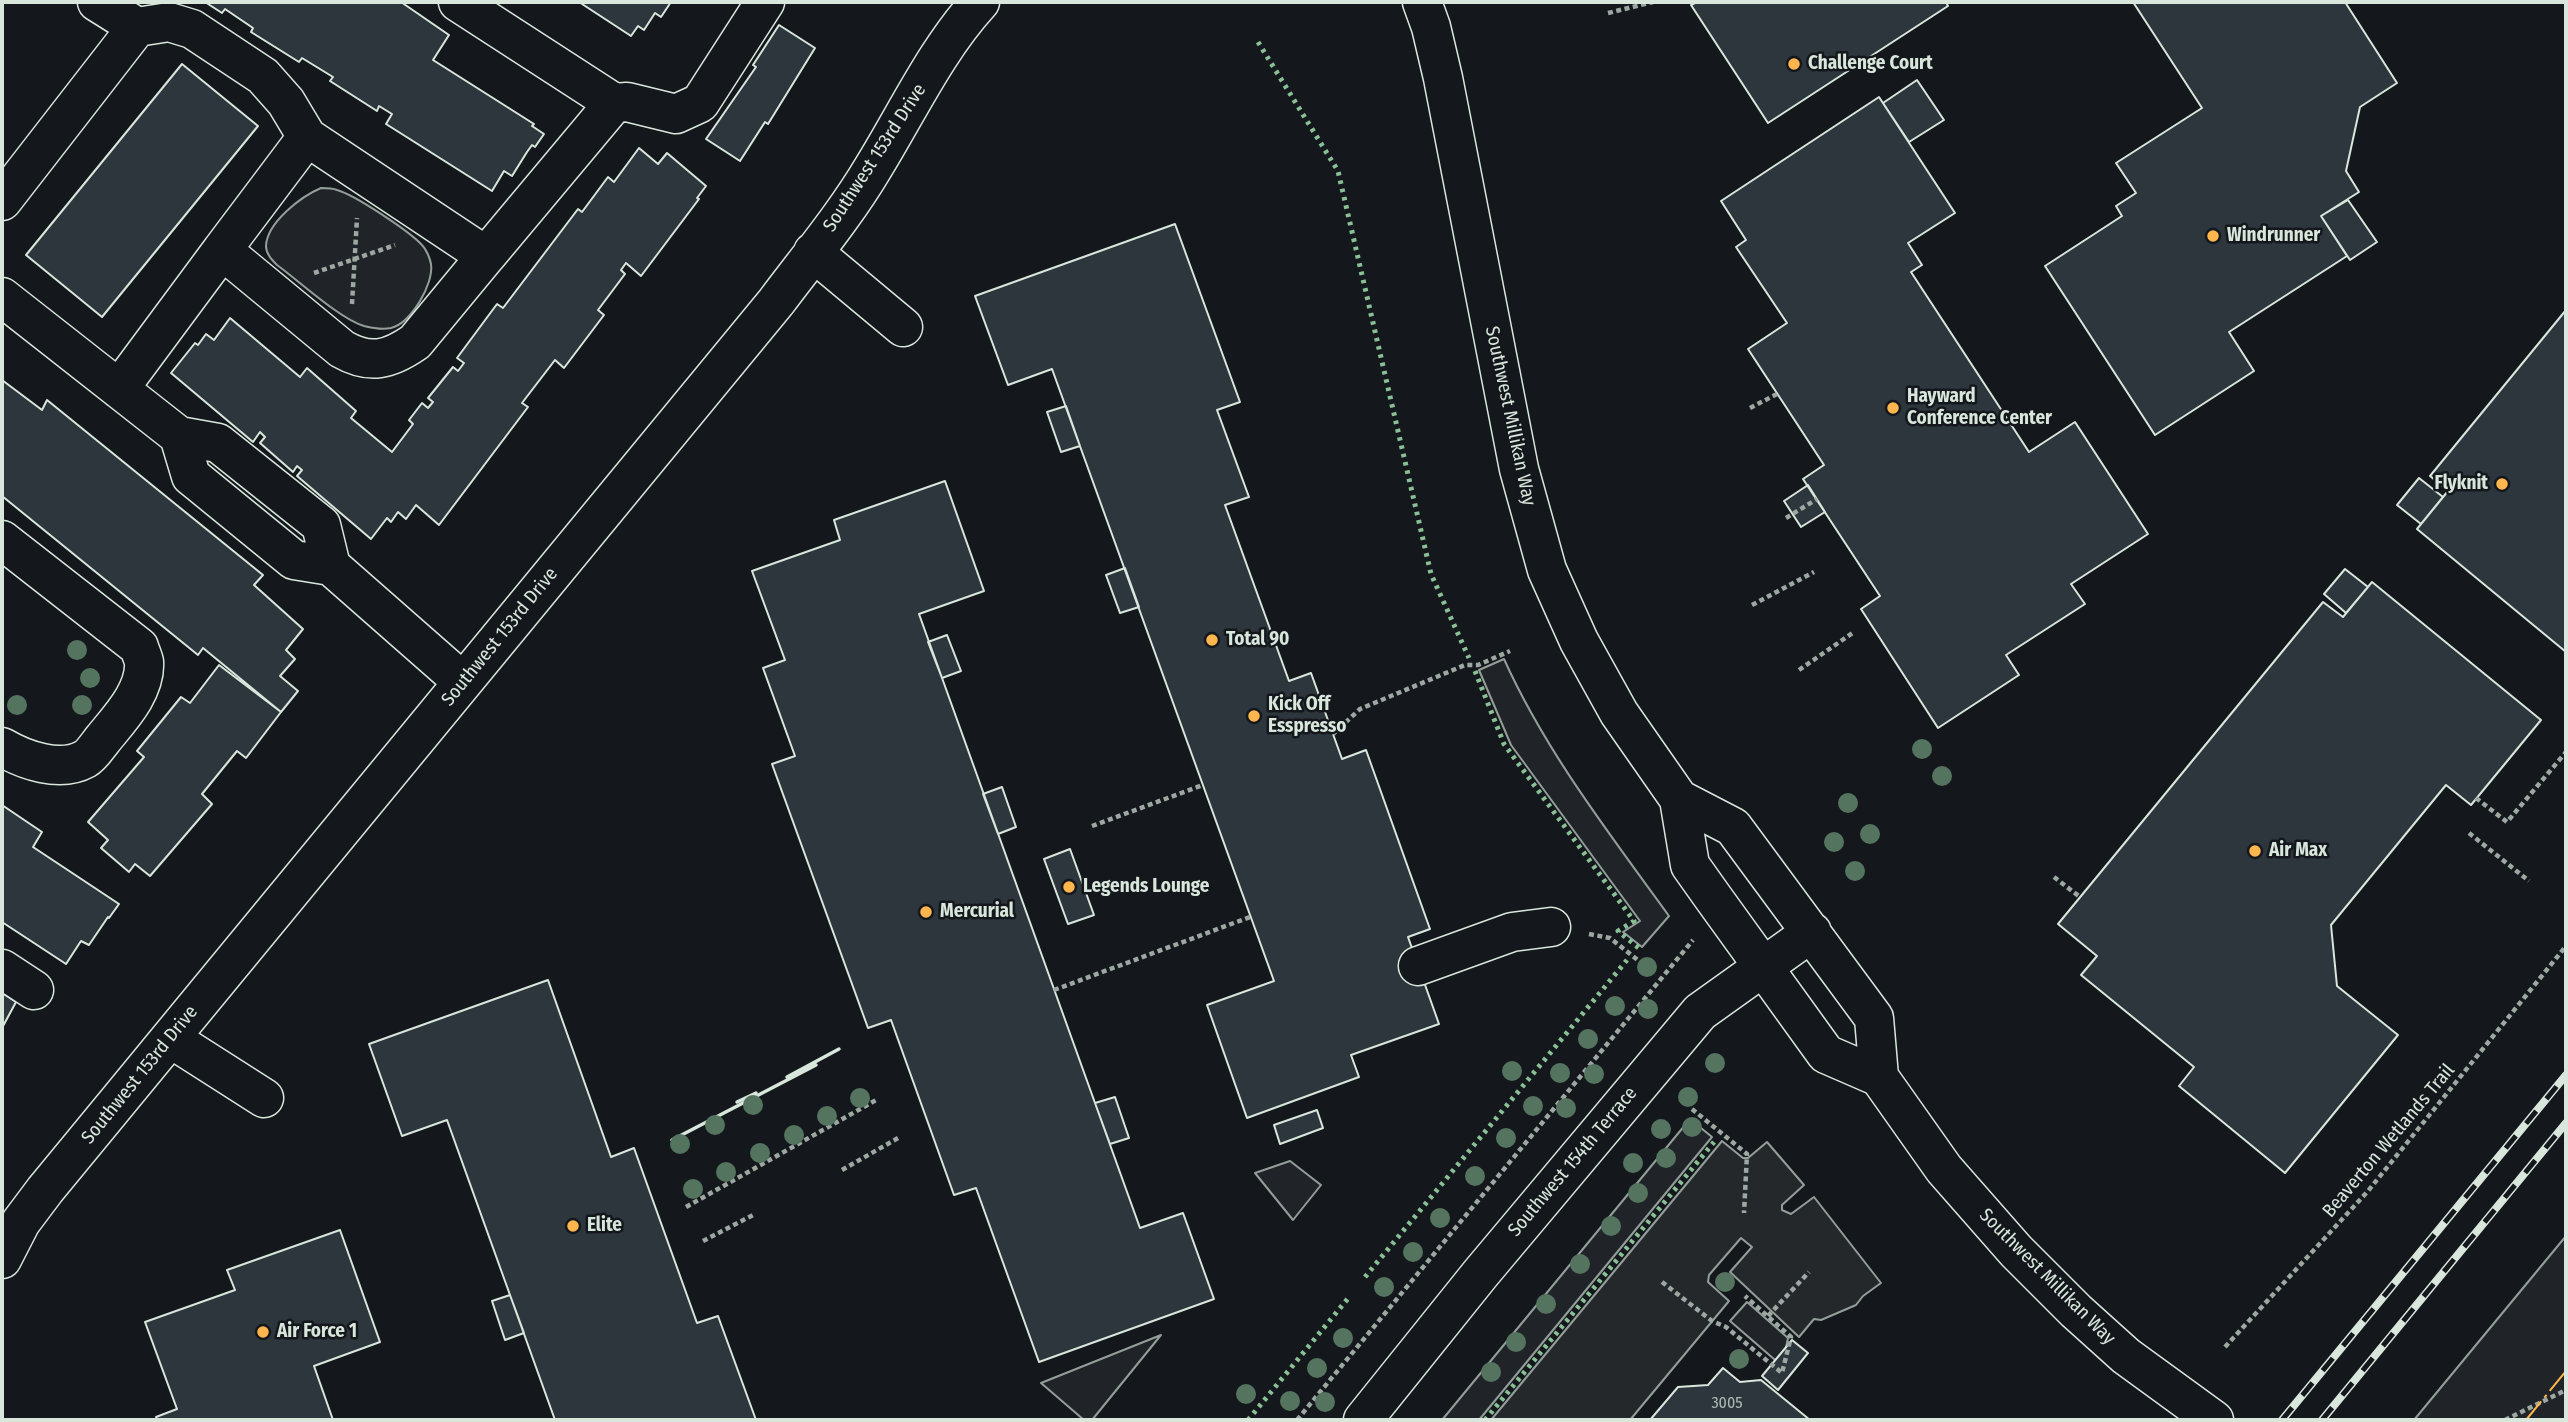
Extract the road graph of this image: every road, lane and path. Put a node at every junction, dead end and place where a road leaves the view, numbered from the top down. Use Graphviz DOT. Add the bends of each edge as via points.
graph roads {
  1 [pos="97,2"];
  2 [pos="458,2"];
  3 [pos="765,2"];
  4 [pos="980,2"];
  5 [pos="1422,2"];
  6 [pos="1653,2"];
  7 [pos="1608,13"];
  8 [pos="137,27"];
  9 [pos="614,103"];
  10 [pos="306,137"];
  11 [pos="2,201"];
  12 [pos="357,235"];
  13 [pos="388,248"];
  14 [pos="222,250"];
  15 [pos="813,252"];
  16 [pos="486,256"];
  17 [pos="356,259"];
  18 [pos="320,271"];
  19 [pos="2,297"];
  20 [pos="353,297"];
  21 [pos="904,327"];
  22 [pos="119,389"];
  23 [pos="1777,394"];
  24 [pos="1750,408"];
  25 [pos="1817,499"];
  26 [pos="1786,518"];
  27 [pos="2,540"];
  28 [pos="1814,572"];
  29 [pos="1752,605"];
  30 [pos="1854,632"];
  31 [pos="1510,651"];
  32 [pos="1799,670"];
  33 [pos="463,682"];
  34 [pos="1333,734"];
  35 [pos="2,747"];
  36 [pos="2566,752"];
  37 [pos="1203,785"];
  38 [pos="2476,798"];
  39 [pos="1679,799"];
  40 [pos="1092,827"];
  41 [pos="2469,833"];
  42 [pos="2054,877"];
  43 [pos="2529,881"];
  44 [pos="2080,897"];
  45 [pos="1250,917"];
  46 [pos="1551,927"];
  47 [pos="1812,932"];
  48 [pos="1693,940"];
  49 [pos="2566,946"];
  50 [pos="1629,954"];
  51 [pos="1639,961"];
  52 [pos="1418,966"];
  53 [pos="1762,966"];
  54 [pos="2,969"];
  55 [pos="34,990"];
  56 [pos="1054,990"];
  57 [pos="170,1038"];
  58 [pos="1880,1077"];
  59 [pos="264,1098"];
  60 [pos="878,1099"];
  61 [pos="1692,1109"];
  62 [pos="898,1138"];
  63 [pos="842,1170"];
  64 [pos="686,1207"];
  65 [pos="1744,1213"];
  66 [pos="753,1215"];
  67 [pos="704,1241"];
  68 [pos="2,1259"];
  69 [pos="1809,1272"];
  70 [pos="1662,1282"];
  71 [pos="1745,1296"];
  72 [pos="1768,1316"];
  73 [pos="2225,1347"];
  74 [pos="2566,1391"];
  75 [pos="1297,1420"];
  76 [pos="1363,1420"];
  77 [pos="2214,1420"];
  78 [pos="2505,1420"];
  1 -- 8 [label="street"];
  2 -- 9 [label="street"];
  3 -- 9 [label="street" via="700,103 676,114"];
  4 -- 15 [label="street, Southwest 153rd Drive" via="945,48 872,170"];
  5 -- 39 [label="street, Southwest Millikan Way" via="1443,78 1519,469 1548,570 1578,641 1619,713"];
  6 -- 7 [label="path"];
  8 -- 10 [label="street" via="169,23 192,29 262,76 286,102"];
  8 -- 11 [label="street"];
  9 -- 16 [label="street"];
  10 -- 14 [label="street"];
  10 -- 16 [label="street"];
  12 -- 17 [label="path"];
  13 -- 17 [label="path"];
  14 -- 16 [label="street" via="342,349 358,357 379,359 400,353 415,342"];
  14 -- 22 [label="street"];
  15 -- 21 [label="street"];
  15 -- 33 [label="street, Southwest 153rd Drive"];
  17 -- 18 [label="path"];
  17 -- 20 [label="path"];
  19 -- 22 [label="street"];
  22 -- 33 [label="street" via="179,436 218,443 321,525 331,566"];
  23 -- 24 [label="path"];
  25 -- 26 [label="path"];
  27 -- 35 [label="street" via="139,647 144,663 128,709 87,759 49,765"];
  28 -- 29 [label="path"];
  30 -- 32 [label="path"];
  31 -- 34 [label="path" via="1360,709"];
  33 -- 57 [label="street, Southwest 153rd Drive"];
  36 -- 38 [label="path" via="2507,822"];
  37 -- 40 [label="path"];
  39 -- 47 [label="street, Southwest Millikan Way" via="1733,827"];
  39 -- 53 [label="street, Southwest Millikan Way" via="1690,864"];
  41 -- 43 [label="path"];
  42 -- 44 [label="path"];
  45 -- 56 [label="path"];
  46 -- 52 [label="street" via="1512,932"];
  47 -- 53 [label="street, Southwest 154th Terrace"];
  47 -- 58 [label="street, Southwest Millikan Way" via="1874,1018"];
  48 -- 75 [label="path"];
  49 -- 73 [label="path, Beaverton Wetlands Trail" via="2368,1191"];
  50 -- 51 [label="path"];
  53 -- 58 [label="street, Southwest Millikan Way" via="1826,1054"];
  53 -- 76 [label="street, Southwest 154th Terrace" via="1700,1012 1674,1040"];
  54 -- 55 [label="street"];
  57 -- 59 [label="street"];
  57 -- 68 [label="street, Southwest 153rd Drive" via="45,1189"];
  58 -- 77 [label="street, Southwest Millikan Way" via="1944,1169 2016,1251 2126,1356"];
  60 -- 64 [label="path"];
  61 -- 65 [label="path" via="1747,1154"];
  62 -- 63 [label="path"];
  66 -- 67 [label="path"];
  69 -- 72 [label="path"];
  70 -- 72 [label="path" via="1782,1373 1791,1337"];
  71 -- 72 [label="path"];
  74 -- 78 [label="path"];
}
